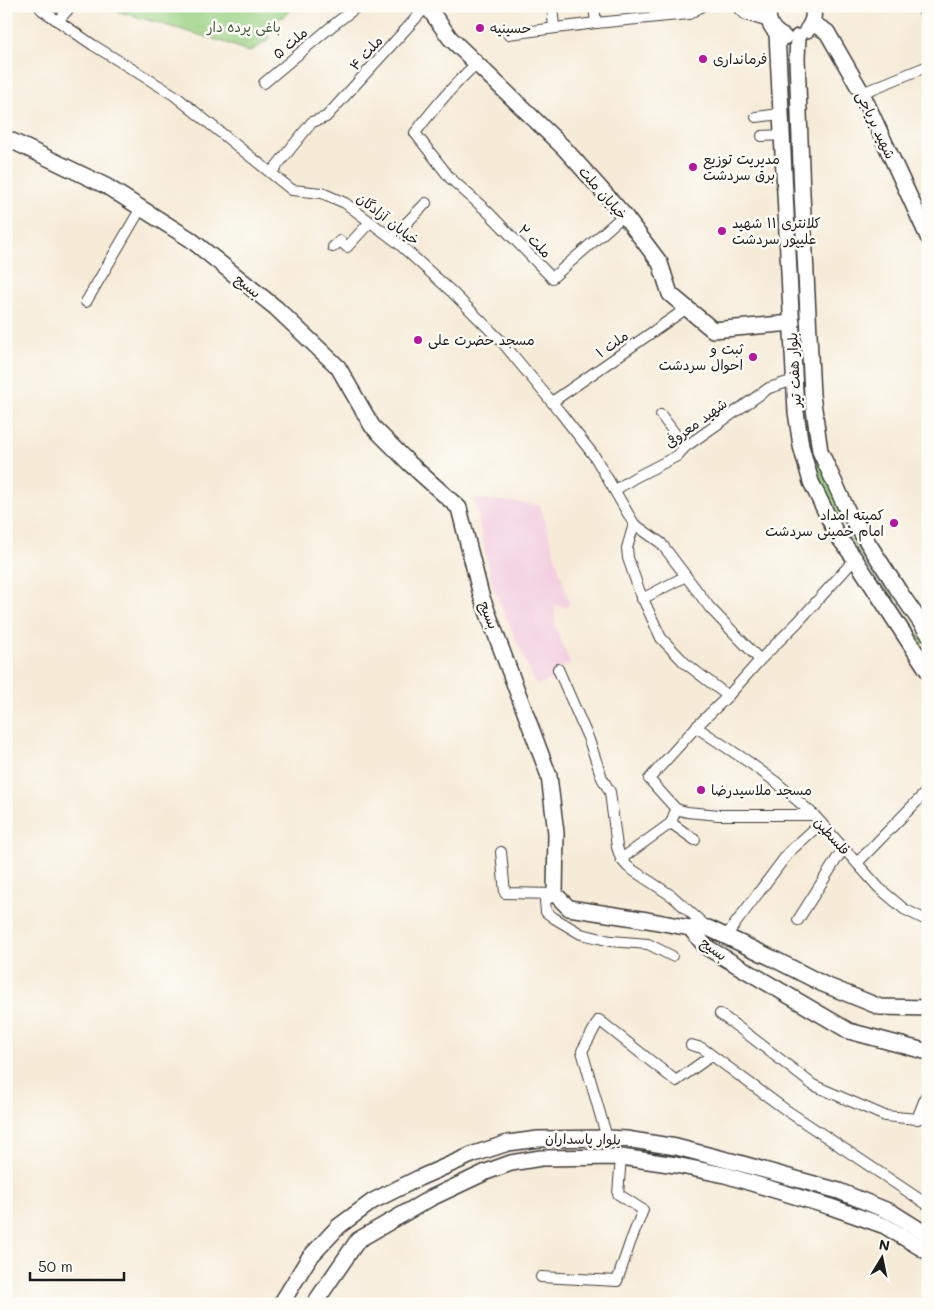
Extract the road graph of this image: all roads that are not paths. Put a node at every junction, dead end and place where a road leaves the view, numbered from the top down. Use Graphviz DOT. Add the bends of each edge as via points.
graph roads {
  1 [pos="39,6"];
  2 [pos="70,6"];
  3 [pos="358,6"];
  4 [pos="427,6"];
  5 [pos="552,6"];
  6 [pos="594,6"];
  7 [pos="702,6"];
  8 [pos="740,6"];
  9 [pos="812,6"];
  10 [pos="921,6"];
  11 [pos="768,13"];
  12 [pos="58,21"];
  13 [pos="928,21"];
  14 [pos="596,22"];
  15 [pos="812,23"];
  16 [pos="554,27"];
  17 [pos="777,33"];
  18 [pos="508,34"];
  19 [pos="798,37"];
  20 [pos="476,64"];
  21 [pos="928,66"];
  22 [pos="264,83"];
  23 [pos="862,93"];
  24 [pos="780,114"];
  25 [pos="756,117"];
  26 [pos="782,135"];
  27 [pos="762,136"];
  28 [pos="6,138"];
  29 [pos="271,173"];
  30 [pos="426,203"];
  31 [pos="141,208"];
  32 [pos="624,215"];
  33 [pos="370,222"];
  34 [pos="928,237"];
  35 [pos="392,238"];
  36 [pos="333,247"];
  37 [pos="86,302"];
  38 [pos="688,308"];
  39 [pos="792,323"];
  40 [pos="794,380"];
  41 [pos="552,402"];
  42 [pos="661,415"];
  43 [pos="685,447"];
  44 [pos="615,490"];
  45 [pos="634,524"];
  46 [pos="855,559"];
  47 [pos="686,576"];
  48 [pos="642,599"];
  49 [pos="926,626"];
  50 [pos="760,660"];
  51 [pos="558,669"];
  52 [pos="928,671"];
  53 [pos="728,696"];
  54 [pos="696,727"];
  55 [pos="928,790"];
  56 [pos="676,809"];
  57 [pos="814,815"];
  58 [pos="671,823"];
  59 [pos="821,823"];
  60 [pos="695,840"];
  61 [pos="843,849"];
  62 [pos="501,852"];
  63 [pos="621,858"];
  64 [pos="857,863"];
  65 [pos="555,894"];
  66 [pos="798,920"];
  67 [pos="928,921"];
  68 [pos="690,928"];
  69 [pos="708,928"];
  70 [pos="726,936"];
  71 [pos="672,956"];
  72 [pos="928,1008"];
  73 [pos="720,1014"];
  74 [pos="691,1045"];
  75 [pos="928,1052"];
  76 [pos="711,1056"];
  77 [pos="928,1091"];
  78 [pos="928,1115"];
  79 [pos="918,1119"];
  80 [pos="538,1138"];
  81 [pos="611,1138"];
  82 [pos="617,1157"];
  83 [pos="541,1158"];
  84 [pos="739,1163"];
  85 [pos="735,1178"];
  86 [pos="779,1183"];
  87 [pos="373,1202"];
  88 [pos="928,1205"];
  89 [pos="386,1223"];
  90 [pos="339,1226"];
  91 [pos="928,1235"];
  92 [pos="358,1240"];
  93 [pos="928,1252"];
  94 [pos="541,1277"];
  95 [pos="281,1304"];
  96 [pos="314,1304"];
  1 -- 12 [label="street, خیابان آزادگان"];
  2 -- 12 [label="street"];
  3 -- 22 [label="street, ملت ۵"];
  4 -- 20 [label="main road, خیابان ملت" via="450,38"];
  4 -- 29 [label="street, ملت ۴" via="326,117 312,122"];
  5 -- 16 [label="street"];
  6 -- 14 [label="street"];
  7 -- 14 [label="street" via="689,14"];
  8 -- 11 [label="main road" via="746,12"];
  9 -- 15 [label="main road"];
  10 -- 13 [label="street"];
  11 -- 17 [label="main road" via="770,24"];
  12 -- 29 [label="street, خیابان آزادگان" via="174,95"];
  14 -- 16 [label="street"];
  15 -- 19 [label="main road"];
  15 -- 23 [label="main road, شهید بریاجی" via="827,32"];
  16 -- 18 [label="street"];
  17 -- 19 [label="main road"];
  17 -- 24 [label="main road, بلوار هفت تیر"];
  19 -- 49 [label="main road, بلوار هفت تیر" via="812,395 820,450 848,512 899,591"];
  20 -- 32 [label="main road, خیابان ملت" via="564,148"];
  20 -- 32 [label="street, ملت ۲" via="415,133 450,178 552,278"];
  21 -- 23 [label="street"];
  23 -- 34 [label="main road, شهید بریاجی"];
  24 -- 25 [label="street"];
  24 -- 26 [label="main road, بلوار هفت تیر"];
  26 -- 27 [label="street"];
  26 -- 39 [label="main road, بلوار هفت تیر"];
  28 -- 31 [label="main road, بسیج" via="106,186"];
  29 -- 33 [label="street, خیابان آزادگان" via="292,190 322,193 345,203"];
  30 -- 35 [label="street"];
  31 -- 37 [label="street"];
  31 -- 65 [label="main road, بسیج" via="190,239 276,308 338,367 372,426 459,508 481,595 549,776 556,833"];
  32 -- 38 [label="main road, خیابان ملت" via="660,263 670,294"];
  33 -- 35 [label="street, خیابان آزادگان"];
  33 -- 36 [label="street" via="347,247 340,241"];
  35 -- 41 [label="street, خیابان آزادگان" via="503,343"];
  38 -- 39 [label="main road, خیابان ملت" via="713,330"];
  38 -- 41 [label="street, ملت ۱"];
  39 -- 40 [label="main road, بلوار هفت تیر"];
  40 -- 43 [label="street, شهید معروفی" via="769,388"];
  40 -- 46 [label="main road, بلوار هفت تیر" via="801,446 811,482 837,535"];
  41 -- 44 [label="street, خیابان آزادگان" via="595,457"];
  42 -- 43 [label="street"];
  43 -- 44 [label="street, شهید معروفی" via="677,456"];
  44 -- 45 [label="street, خیابان آزادگان"];
  45 -- 47 [label="street" via="661,543"];
  45 -- 48 [label="street" via="627,548 628,558"];
  46 -- 50 [label="street"];
  46 -- 52 [label="main road, بلوار هفت تیر"];
  47 -- 48 [label="street"];
  47 -- 50 [label="street" via="710,608"];
  48 -- 53 [label="street" via="661,638 684,663"];
  50 -- 53 [label="street"];
  51 -- 63 [label="street" via="610,792"];
  53 -- 54 [label="street"];
  54 -- 56 [label="street" via="649,779"];
  54 -- 57 [label="street, فلسطین" via="776,782"];
  55 -- 64 [label="street"];
  56 -- 57 [label="street" via="720,815"];
  56 -- 58 [label="street"];
  57 -- 59 [label="street, فلسطین"];
  58 -- 60 [label="street"];
  58 -- 63 [label="street"];
  59 -- 61 [label="street, فلسطین"];
  59 -- 70 [label="street" via="789,852"];
  61 -- 64 [label="street, فلسطین"];
  61 -- 66 [label="street"];
  62 -- 65 [label="street" via="505,893"];
  63 -- 69 [label="street" via="628,867 672,896"];
  64 -- 67 [label="street, فلسطین" via="904,909"];
  65 -- 68 [label="main road, بسیج" via="569,908"];
  65 -- 71 [label="street" via="545,901 546,912 581,934 648,944"];
  68 -- 69 [label="main road"];
  68 -- 75 [label="main road, بسیج" via="706,947 849,1031"];
  69 -- 70 [label="main road"];
  70 -- 72 [label="main road" via="823,984 880,1007"];
  73 -- 79 [label="street" via="813,1085 885,1116"];
  74 -- 76 [label="street" via="702,1048"];
  76 -- 81 [label="street" via="676,1081 599,1020 582,1051"];
  76 -- 88 [label="street"];
  77 -- 79 [label="street"];
  78 -- 79 [label="street"];
  80 -- 81 [label="main road, بلوار پاسداران"];
  80 -- 83 [label="main road" via="544,1147"];
  80 -- 87 [label="main road, بلوار پاسداران" via="474,1154"];
  81 -- 82 [label="main road" via="610,1153"];
  81 -- 84 [label="main road, بلوار پاسداران" via="676,1146"];
  82 -- 83 [label="main road, بلوار پاسداران"];
  82 -- 85 [label="main road, بلوار پاسداران"];
  82 -- 94 [label="street" via="618,1194 643,1210 617,1281"];
  83 -- 89 [label="main road, بلوار پاسداران" via="511,1163 486,1172"];
  84 -- 85 [label="main road" via="742,1172"];
  84 -- 86 [label="main road, بلوار پاسداران"];
  85 -- 86 [label="main road, بلوار پاسداران"];
  86 -- 91 [label="main road, بلوار پاسداران" via="838,1191 893,1213"];
  86 -- 93 [label="main road, بلوار پاسداران" via="885,1226"];
  87 -- 89 [label="main road" via="375,1215"];
  87 -- 90 [label="main road, بلوار پاسداران"];
  89 -- 92 [label="main road, بلوار پاسداران"];
  90 -- 92 [label="main road" via="353,1229"];
  90 -- 95 [label="main road, بلوار پاسداران" via="309,1258"];
  92 -- 96 [label="main road, بلوار پاسداران"];
}
